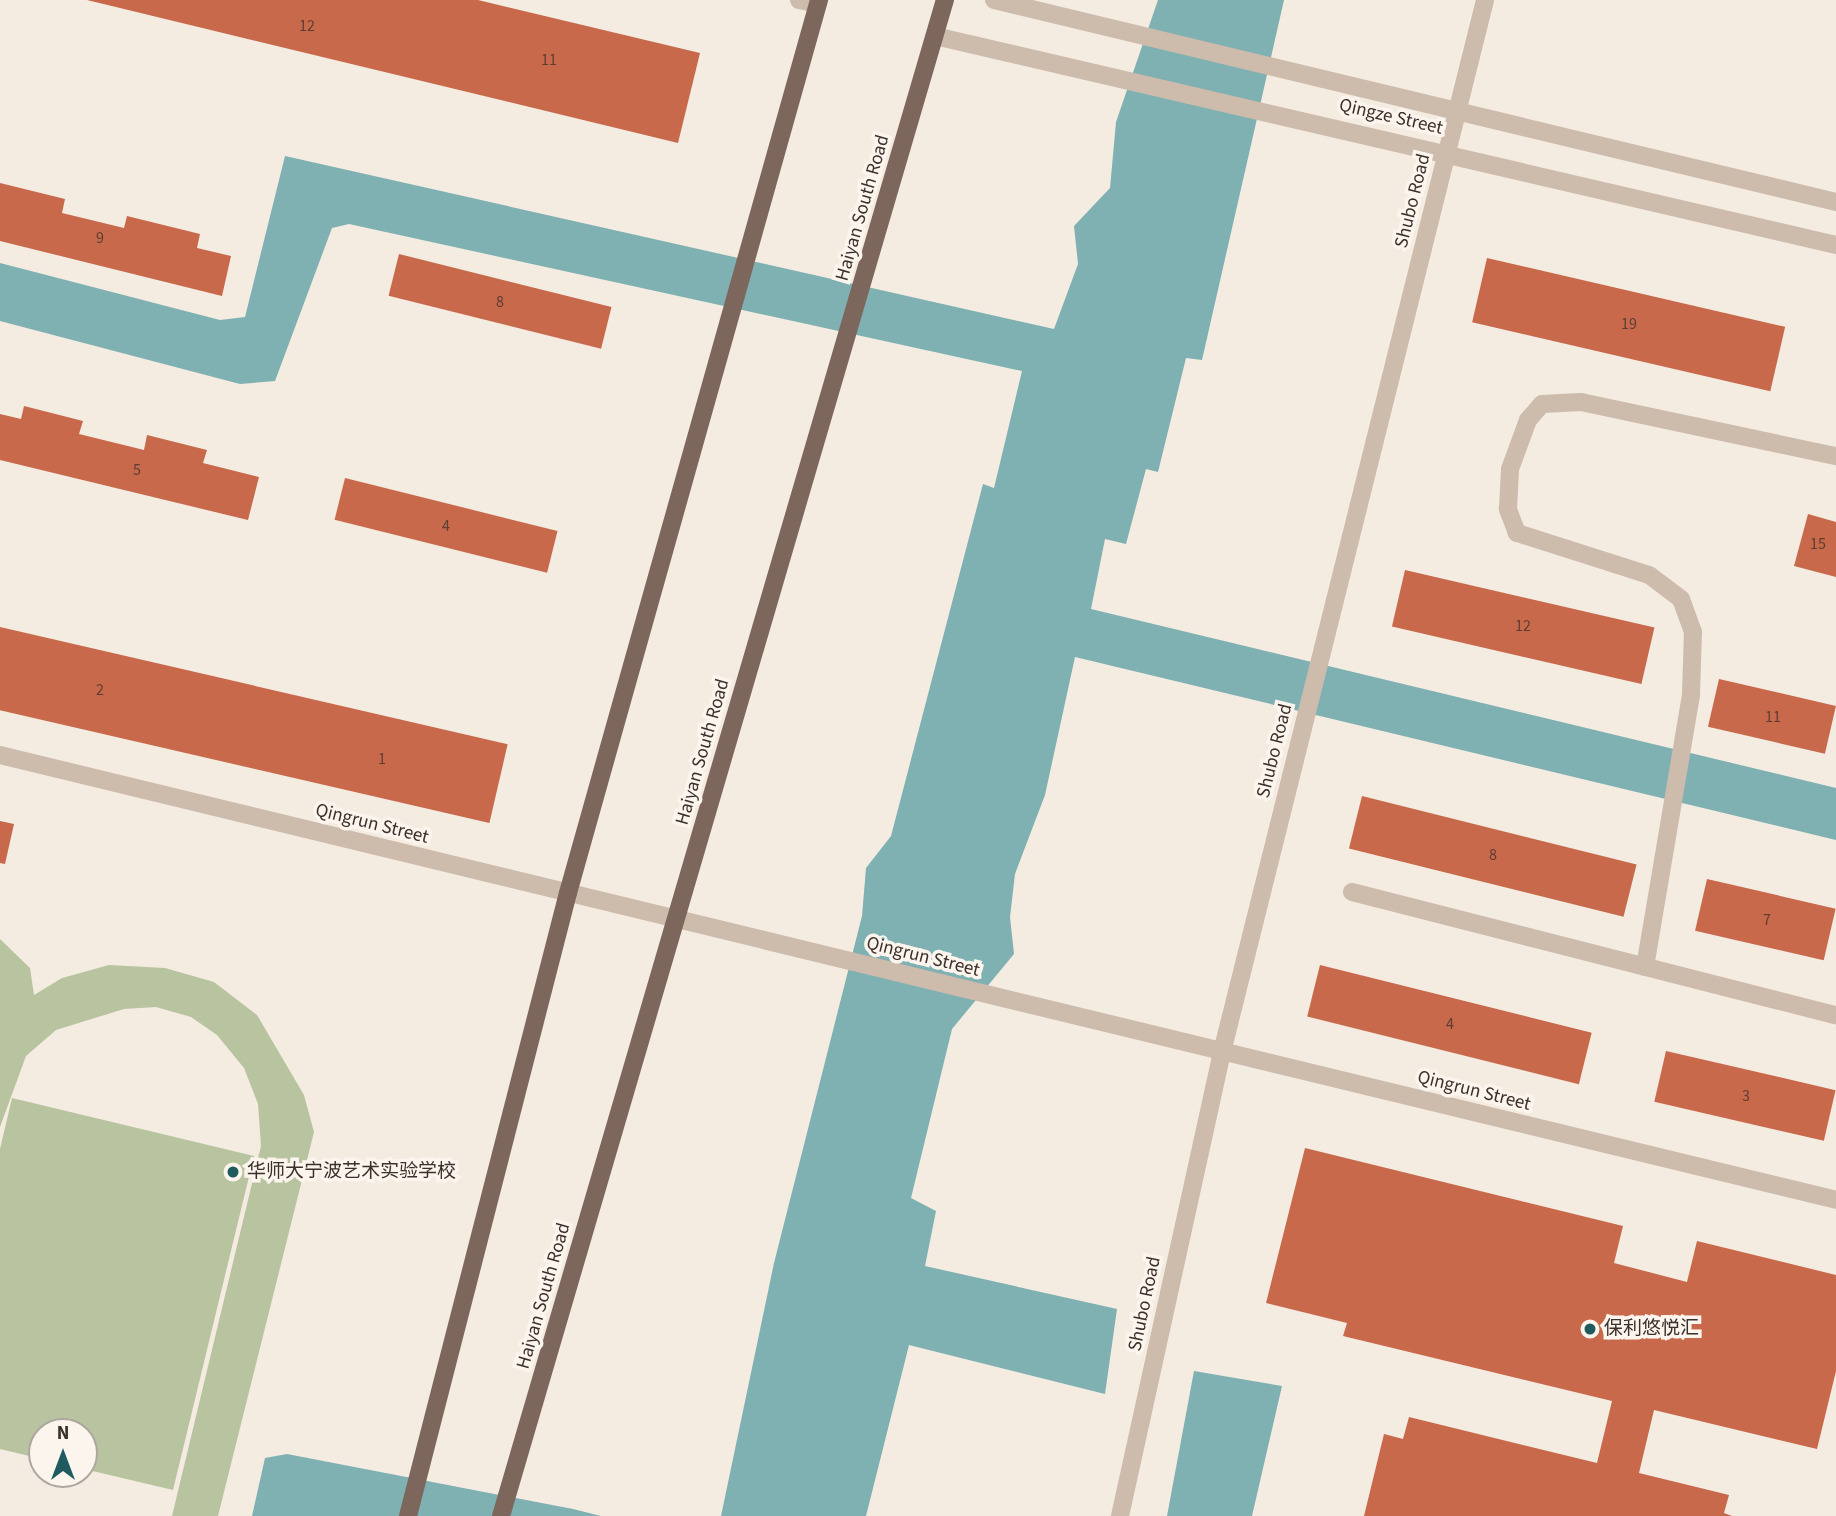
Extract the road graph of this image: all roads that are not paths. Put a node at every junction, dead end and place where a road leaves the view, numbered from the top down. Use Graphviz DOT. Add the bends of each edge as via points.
graph roads {
  1 [pos="799,0"];
  2 [pos="945,0"];
  3 [pos="994,0"];
  4 [pos="1485,0"];
  5 [pos="818,2"];
  6 [pos="935,36"];
  7 [pos="1457,111"];
  8 [pos="1447,152"];
  9 [pos="1836,202"];
  10 [pos="1836,245"];
  11 [pos="1836,456"];
  12 [pos="0,755"];
  13 [pos="1352,892"];
  14 [pos="568,893"];
  15 [pos="676,919"];
  16 [pos="1646,967"];
  17 [pos="1836,1015"];
  18 [pos="1222,1052"];
  19 [pos="1836,1200"];
  20 [pos="408,1516"];
  21 [pos="501,1516"];
  22 [pos="1120,1516"];
  1 -- 5 [label="street"];
  2 -- 6 [label="main road, Haiyan South Road"];
  3 -- 7 [label="street, Qingze Street"];
  4 -- 7 [label="street, Shubo Road"];
  5 -- 14 [label="main road"];
  6 -- 8 [label="street, Qingze Street"];
  6 -- 15 [label="main road, Haiyan South Road"];
  7 -- 8 [label="street, Shubo Road"];
  7 -- 9 [label="street, Qingze Street"];
  8 -- 10 [label="street, Qingze Street"];
  8 -- 18 [label="street, Shubo Road"];
  11 -- 16 [label="street" via="1581,402 1542,404 1528,420 1510,469 1508,509 1517,533 1649,575 1681,599 1693,632 1691,694"];
  12 -- 14 [label="street, Qingrun Street"];
  13 -- 16 [label="street"];
  14 -- 15 [label="street, Qingrun Street"];
  14 -- 20 [label="main road"];
  15 -- 18 [label="street, Qingrun Street"];
  15 -- 21 [label="main road, Haiyan South Road"];
  16 -- 17 [label="street"];
  18 -- 19 [label="street, Qingrun Street"];
  18 -- 22 [label="street, Shubo Road"];
}
